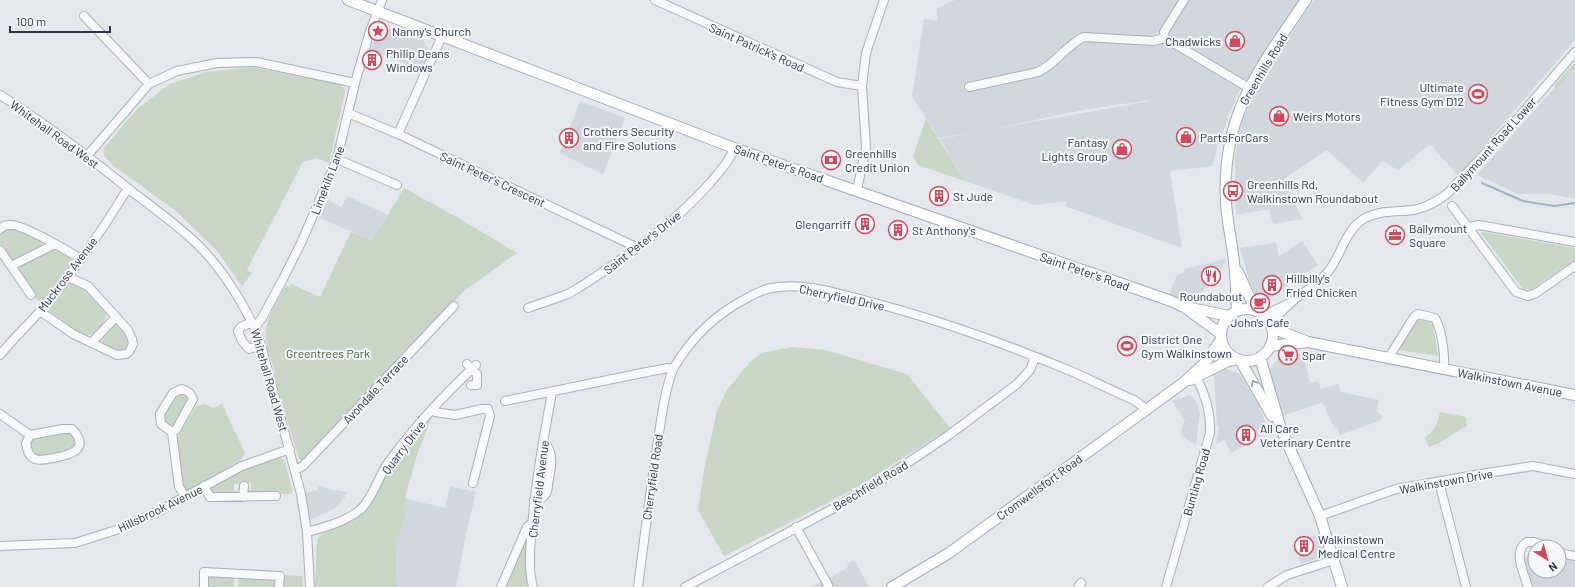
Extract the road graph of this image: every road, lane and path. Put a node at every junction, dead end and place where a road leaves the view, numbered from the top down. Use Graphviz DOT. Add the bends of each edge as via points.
graph roads {
  1 [pos="348,0"];
  2 [pos="382,0"];
  3 [pos="655,0"];
  4 [pos="1184,0"];
  5 [pos="1306,0"];
  6 [pos="882,1"];
  7 [pos="378,11"];
  8 [pos="84,16"];
  9 [pos="442,36"];
  10 [pos="1165,38"];
  11 [pos="1575,52"];
  12 [pos="355,83"];
  13 [pos="149,84"];
  14 [pos="862,86"];
  15 [pos="969,86"];
  16 [pos="1249,88"];
  17 [pos="0,94"];
  18 [pos="348,113"];
  19 [pos="398,134"];
  20 [pos="734,148"];
  21 [pos="87,156"];
  22 [pos="337,159"];
  23 [pos="397,185"];
  24 [pos="128,188"];
  25 [pos="856,190"];
  26 [pos="1452,206"];
  27 [pos="1469,227"];
  28 [pos="0,229"];
  29 [pos="1575,242"];
  30 [pos="55,244"];
  31 [pos="636,247"];
  32 [pos="0,250"];
  33 [pos="80,259"];
  34 [pos="1234,261"];
  35 [pos="11,266"];
  36 [pos="1575,266"];
  37 [pos="68,277"];
  38 [pos="31,295"];
  39 [pos="454,306"];
  40 [pos="1184,307"];
  41 [pos="528,308"];
  42 [pos="40,311"];
  43 [pos="1233,313"];
  44 [pos="116,317"];
  45 [pos="1265,320"];
  46 [pos="254,324"];
  47 [pos="1221,337"];
  48 [pos="92,342"];
  49 [pos="1308,342"];
  50 [pos="261,345"];
  51 [pos="1270,346"];
  52 [pos="0,355"];
  53 [pos="1035,357"];
  54 [pos="1260,357"];
  55 [pos="1389,358"];
  56 [pos="1239,359"];
  57 [pos="673,369"];
  58 [pos="1444,369"];
  59 [pos="1196,377"];
  60 [pos="1183,383"];
  61 [pos="471,385"];
  62 [pos="552,392"];
  63 [pos="1575,395"];
  64 [pos="505,402"];
  65 [pos="432,409"];
  66 [pos="1145,410"];
  67 [pos="0,414"];
  68 [pos="1281,429"];
  69 [pos="172,432"];
  70 [pos="30,435"];
  71 [pos="544,442"];
  72 [pos="290,449"];
  73 [pos="295,470"];
  74 [pos="1575,474"];
  75 [pos="1439,482"];
  76 [pos="473,483"];
  77 [pos="204,486"];
  78 [pos="244,486"];
  79 [pos="185,496"];
  80 [pos="276,496"];
  81 [pos="243,497"];
  82 [pos="534,501"];
  83 [pos="1320,516"];
  84 [pos="532,523"];
  85 [pos="796,527"];
  86 [pos="307,532"];
  87 [pos="1527,542"];
  88 [pos="0,546"];
  89 [pos="1334,560"];
  90 [pos="905,584"];
  91 [pos="204,587"];
  92 [pos="279,587"];
  93 [pos="310,587"];
  94 [pos="501,587"];
  95 [pos="533,587"];
  96 [pos="638,587"];
  97 [pos="685,587"];
  98 [pos="829,587"];
  99 [pos="892,587"];
  100 [pos="1166,587"];
  101 [pos="1268,587"];
  102 [pos="1342,587"];
  103 [pos="1466,587"];
  104 [pos="1528,587"];
  1 -- 7 [label="main road, Saint Peter's Road"];
  2 -- 7 [label="street, Limekiln Lane"];
  3 -- 14 [label="street, Saint Patrick's Road" via="837,82"];
  4 -- 10 [label="street" via="1164,32"];
  5 -- 16 [label="main road, Greenhills Road"];
  6 -- 14 [label="street" via="866,53"];
  7 -- 9 [label="main road, Saint Peter's Road"];
  7 -- 12 [label="street, Limekiln Lane"];
  8 -- 13 [label="street"];
  9 -- 19 [label="street"];
  9 -- 20 [label="main road, Saint Peter's Road"];
  10 -- 15 [label="street" via="1153,41 1084,37 1038,72"];
  10 -- 16 [label="street"];
  11 -- 45 [label="street, Ballymount Road Lower" via="1448,193 1420,208 1379,212 1364,219 1348,235 1327,274"];
  12 -- 13 [label="street" via="248,62 177,71"];
  12 -- 18 [label="street, Limekiln Lane"];
  13 -- 21 [label="street"];
  14 -- 25 [label="street" via="866,148"];
  16 -- 34 [label="main road, Greenhills Road" via="1240,105 1228,151 1226,202"];
  17 -- 21 [label="street, Whitehall Road West"];
  18 -- 19 [label="street, Saint Peter's Crescent"];
  18 -- 22 [label="street, Limekiln Lane"];
  19 -- 31 [label="street, Saint Peter's Crescent"];
  20 -- 25 [label="main road, Saint Peter's Road"];
  20 -- 31 [label="street, Saint Peter's Drive" via="727,163 705,189 674,219"];
  21 -- 24 [label="street, Whitehall Road West"];
  22 -- 23 [label="street"];
  22 -- 46 [label="street, Limekiln Lane" via="280,285"];
  24 -- 33 [label="street, Muckross Avenue"];
  24 -- 46 [label="street, Whitehall Road West" via="180,228 207,254"];
  25 -- 40 [label="main road, Saint Peter's Road"];
  26 -- 27 [label="street"];
  27 -- 29 [label="street" via="1479,225"];
  27 -- 36 [label="street" via="1516,292 1528,296 1536,293"];
  28 -- 30 [label="street" via="12,225"];
  30 -- 33 [label="street"];
  30 -- 35 [label="street"];
  31 -- 41 [label="street, Saint Peter's Drive" via="580,288"];
  32 -- 35 [label="street"];
  33 -- 37 [label="street, Muckross Avenue"];
  34 -- 43 [label="main road, Greenhills Road"];
  34 -- 45 [label="main road, Greenhills Road" via="1243,285"];
  35 -- 38 [label="street"];
  37 -- 42 [label="street, Muckross Avenue"];
  37 -- 44 [label="street" via="88,286"];
  39 -- 73 [label="street, Avondale Terrace" via="303,466"];
  40 -- 43 [label="main road, Saint Peter's Road"];
  40 -- 47 [label="main road, Saint Peter's Road"];
  42 -- 48 [label="street" via="73,334"];
  42 -- 52 [label="street, Muckross Avenue"];
  43 -- 45 [label="main road" via="1243,309"];
  43 -- 47 [label="main road" via="1222,327"];
  44 -- 48 [label="street"];
  44 -- 48 [label="street" via="128,330 132,339 133,344 129,352 117,354"];
  45 -- 49 [label="main road, Walkinstown Avenue"];
  45 -- 51 [label="main road" via="1272,341"];
  46 -- 50 [label="street, Whitehall Road West"];
  46 -- 50 [label="street, Limekiln Lane" via="242,327 238,331 249,349"];
  47 -- 56 [label="main road" via="1227,352"];
  47 -- 60 [label="main road, Cromwellsfort Road" via="1204,364"];
  49 -- 51 [label="main road, Walkinstown Avenue"];
  49 -- 55 [label="main road, Walkinstown Avenue"];
  50 -- 72 [label="street, Whitehall Road West"];
  51 -- 54 [label="main road"];
  53 -- 57 [label="street, Cherryfield Drive" via="890,307 847,295 786,286 758,293 721,314 701,332"];
  53 -- 66 [label="street, Cherryfield Drive" via="1134,400"];
  53 -- 85 [label="street, Beechfield Road" via="1030,370 1017,384 949,435 882,480"];
  54 -- 56 [label="main road"];
  54 -- 68 [label="main road"];
  55 -- 58 [label="main road, Walkinstown Avenue"];
  55 -- 58 [label="street, Walkinstown Avenue" via="1418,314 1435,318 1438,324"];
  56 -- 59 [label="main road, Cromwellsfort Road" via="1228,361"];
  68 -- 56 [label="main road, one-way"];
  57 -- 62 [label="street" via="667,368"];
  57 -- 96 [label="street, Cherryfield Road" via="662,411"];
  58 -- 63 [label="main road, Walkinstown Avenue"];
  59 -- 60 [label="main road, Cromwellsfort Road"];
  59 -- 100 [label="street, Bunting Road" via="1208,405 1210,433"];
  60 -- 66 [label="main road, Cromwellsfort Road"];
  61 -- 65 [label="street, Quarry Drive" via="477,385 477,374 472,366"];
  62 -- 64 [label="street"];
  62 -- 71 [label="street, Cherryfield Avenue"];
  65 -- 76 [label="street" via="435,412 455,415 488,409 490,416"];
  65 -- 86 [label="street, Quarry Drive" via="387,464 361,509 345,520"];
  66 -- 90 [label="main road, Cromwellsfort Road"];
  67 -- 70 [label="street"];
  68 -- 83 [label="main road"];
  69 -- 69 [label="street" via="160,424 160,414 173,393 182,389 188,391 193,399 176,430"];
  69 -- 79 [label="street" via="179,486"];
  70 -- 70 [label="street" via="72,429 80,443 75,452 68,456 35,459 28,453 26,443"];
  71 -- 82 [label="street, Cherryfield Avenue"];
  71 -- 82 [label="street" via="551,454 551,467 546,494"];
  72 -- 73 [label="street, Whitehall Road West"];
  72 -- 77 [label="street, Hillsbrook Avenue" via="251,461"];
  73 -- 86 [label="street, Whitehall Road West"];
  74 -- 75 [label="street, Walkinstown Drive" via="1532,466"];
  75 -- 83 [label="street, Walkinstown Drive" via="1396,489"];
  75 -- 103 [label="street"];
  77 -- 79 [label="street, Hillsbrook Avenue"];
  77 -- 81 [label="street" via="210,497"];
  78 -- 81 [label="street"];
  79 -- 88 [label="street, Hillsbrook Avenue" via="116,530 75,543"];
  80 -- 81 [label="street"];
  82 -- 84 [label="street, Cherryfield Avenue"];
  83 -- 89 [label="main road"];
  84 -- 94 [label="street" via="527,527"];
  84 -- 95 [label="street, Cherryfield Avenue" via="530,571"];
  85 -- 97 [label="street, Beechfield Road"];
  85 -- 98 [label="street"];
  86 -- 93 [label="street, Whitehall Road West"];
  87 -- 104 [label="street" via="1520,548 1519,553"];
  89 -- 101 [label="street" via="1287,575"];
  89 -- 102 [label="main road"];
  90 -- 99 [label="main road, Cromwellsfort Road"];
  91 -- 92 [label="street" via="204,572 280,576"];
}
